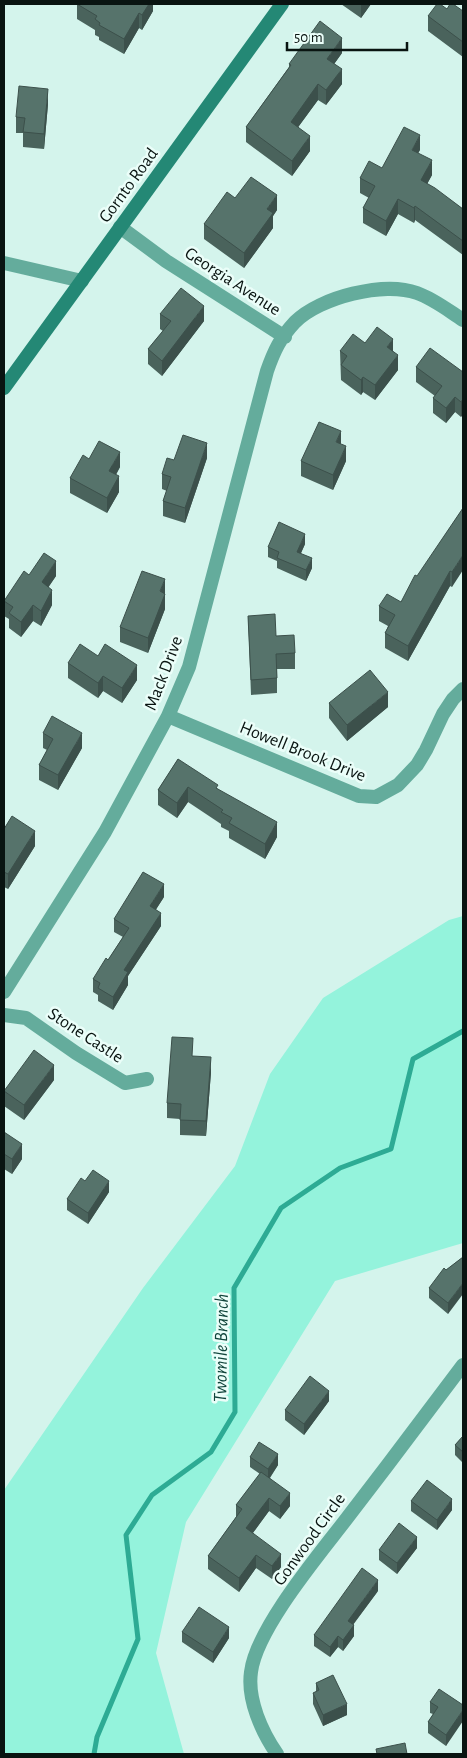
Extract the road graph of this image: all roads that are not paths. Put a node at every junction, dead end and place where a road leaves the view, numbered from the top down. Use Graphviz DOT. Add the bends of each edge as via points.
graph roads {
  1 [pos="282,4"];
  2 [pos="120,227"];
  3 [pos="4,263"];
  4 [pos="82,281"];
  5 [pos="463,320"];
  6 [pos="284,337"];
  7 [pos="4,388"];
  8 [pos="463,689"];
  9 [pos="168,716"];
  10 [pos="4,992"];
  11 [pos="4,1015"];
  12 [pos="147,1079"];
  13 [pos="463,1365"];
  14 [pos="276,1754"];
  1 -- 2 [label="main road, Gornto Road"];
  2 -- 4 [label="main road, Gornto Road"];
  2 -- 6 [label="street, Georgia Avenue" via="166,261"];
  3 -- 4 [label="street"];
  4 -- 7 [label="main road, Gornto Road"];
  5 -- 6 [label="street, Georgia Avenue" via="417,293 398,289 371,290 316,307 296,322"];
  6 -- 9 [label="street, Mack Drive" via="275,348 267,371 189,667"];
  8 -- 9 [label="street, Howell Brook Drive" via="443,714 417,765 398,785 376,797 359,796"];
  9 -- 10 [label="street, Mack Drive" via="105,832"];
  11 -- 12 [label="street, Stone Castle" via="26,1018 125,1083"];
  13 -- 14 [label="street, Gonwood Circle" via="321,1553 265,1634 251,1672 251,1692 266,1737"];
}
